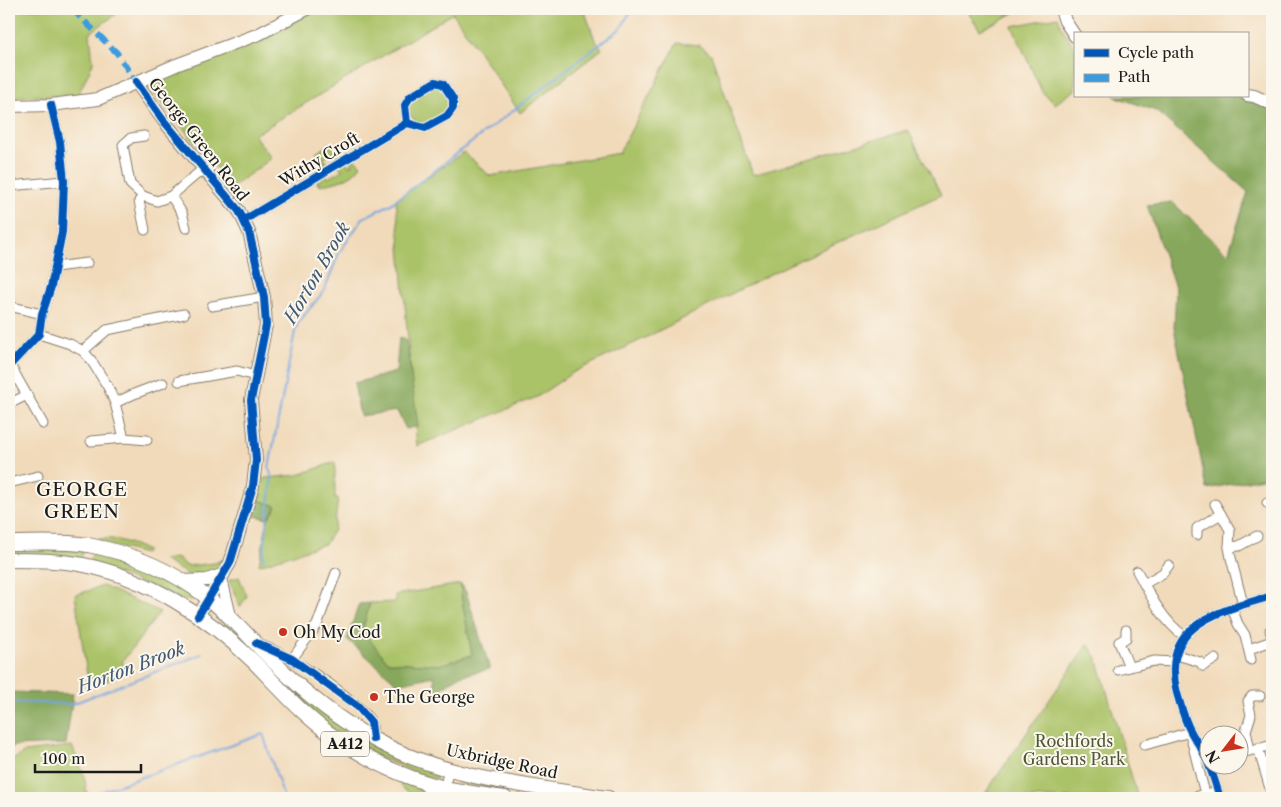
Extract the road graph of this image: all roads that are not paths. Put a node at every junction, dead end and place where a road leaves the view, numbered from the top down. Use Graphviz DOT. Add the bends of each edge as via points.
graph roads {
  1 [pos="307,9"];
  2 [pos="1061,9"];
  3 [pos="1074,34"];
  4 [pos="136,82"];
  5 [pos="1248,95"];
  6 [pos="1272,104"];
  7 [pos="51,105"];
  8 [pos="9,106"];
  9 [pos="407,123"];
  10 [pos="144,136"];
  11 [pos="203,169"];
  12 [pos="64,181"];
  13 [pos="9,186"];
  14 [pos="143,196"];
  15 [pos="171,196"];
  16 [pos="244,220"];
  17 [pos="186,228"];
  18 [pos="145,230"];
  19 [pos="87,263"];
  20 [pos="55,267"];
  21 [pos="264,297"];
  22 [pos="9,306"];
  23 [pos="212,306"];
  24 [pos="42,314"];
  25 [pos="184,314"];
  26 [pos="39,334"];
  27 [pos="83,351"];
  28 [pos="10,366"];
  29 [pos="255,376"];
  30 [pos="179,380"];
  31 [pos="164,383"];
  32 [pos="27,395"];
  33 [pos="115,403"];
  34 [pos="9,404"];
  35 [pos="44,424"];
  36 [pos="124,438"];
  37 [pos="147,440"];
  38 [pos="91,441"];
  39 [pos="38,476"];
  40 [pos="9,483"];
  41 [pos="1216,504"];
  42 [pos="1221,514"];
  43 [pos="1197,535"];
  44 [pos="1257,536"];
  45 [pos="9,543"];
  46 [pos="1229,547"];
  47 [pos="9,560"];
  48 [pos="1169,565"];
  49 [pos="1137,571"];
  50 [pos="336,573"];
  51 [pos="222,577"];
  52 [pos="183,582"];
  53 [pos="1144,584"];
  54 [pos="1272,596"];
  55 [pos="209,599"];
  56 [pos="1243,604"];
  57 [pos="1232,608"];
  58 [pos="198,616"];
  59 [pos="231,620"];
  60 [pos="1126,630"];
  61 [pos="1184,636"];
  62 [pos="1272,636"];
  63 [pos="256,643"];
  64 [pos="1249,648"];
  65 [pos="292,659"];
  66 [pos="1176,659"];
  67 [pos="1215,659"];
  68 [pos="1252,660"];
  69 [pos="1129,667"];
  70 [pos="1118,670"];
  71 [pos="1260,696"];
  72 [pos="1190,732"];
  73 [pos="373,739"];
  74 [pos="1198,743"];
  75 [pos="1145,745"];
  76 [pos="1272,745"];
  77 [pos="1254,749"];
  78 [pos="1248,751"];
  79 [pos="1198,767"];
  80 [pos="448,769"];
  81 [pos="1200,774"];
  82 [pos="1212,774"];
  83 [pos="1272,791"];
  84 [pos="476,793"];
  85 [pos="442,795"];
  86 [pos="1219,795"];
  87 [pos="1206,796"];
  88 [pos="459,798"];
  89 [pos="505,798"];
  90 [pos="608,798"];
  91 [pos="1190,798"];
  1 -- 4 [label="street" via="259,34"];
  2 -- 3 [label="street"];
  4 -- 7 [label="street" via="98,98"];
  4 -- 11 [label="street, George Green Road"];
  5 -- 6 [label="street"];
  7 -- 8 [label="street"];
  7 -- 12 [label="street" via="60,142"];
  9 -- 9 [label="street" via="425,128 447,116 453,108 453,99 442,84 434,82 410,97 405,105"];
  9 -- 16 [label="street, Withy Croft"];
  10 -- 14 [label="street" via="131,138 123,146 130,184"];
  11 -- 15 [label="street"];
  11 -- 16 [label="street, George Green Road" via="225,192"];
  12 -- 13 [label="street"];
  12 -- 20 [label="street" via="62,232"];
  14 -- 15 [label="street" via="157,201"];
  14 -- 18 [label="street" via="139,201"];
  15 -- 17 [label="street" via="182,213"];
  16 -- 21 [label="street, George Green Road"];
  19 -- 20 [label="street"];
  20 -- 24 [label="street"];
  21 -- 23 [label="street"];
  21 -- 29 [label="street, George Green Road" via="266,325"];
  22 -- 24 [label="street"];
  24 -- 26 [label="street"];
  25 -- 27 [label="street" via="107,330"];
  26 -- 27 [label="street"];
  26 -- 28 [label="street"];
  27 -- 33 [label="street"];
  28 -- 32 [label="street"];
  29 -- 30 [label="street" via="237,371"];
  29 -- 51 [label="street, George Green Road" via="251,400 256,460 253,486 230,563"];
  31 -- 33 [label="street"];
  32 -- 34 [label="street"];
  32 -- 35 [label="street"];
  33 -- 36 [label="street"];
  36 -- 37 [label="street"];
  36 -- 38 [label="street"];
  39 -- 40 [label="street"];
  41 -- 42 [label="street"];
  42 -- 43 [label="street" via="1197,528"];
  42 -- 46 [label="street" via="1230,530"];
  44 -- 46 [label="street" via="1239,546"];
  45 -- 52 [label="main road, Uxbridge Road / A412" via="88,545 137,558"];
  46 -- 56 [label="street"];
  47 -- 58 [label="main road, A412" via="49,560 85,565 160,592"];
  48 -- 53 [label="street" via="1163,573"];
  49 -- 53 [label="street"];
  50 -- 65 [label="street" via="317,625"];
  51 -- 52 [label="street"];
  51 -- 55 [label="street, George Green Road"];
  51 -- 59 [label="street"];
  52 -- 55 [label="main road, Uxbridge Road / A412"];
  53 -- 61 [label="street" via="1165,618"];
  54 -- 56 [label="street"];
  55 -- 58 [label="street, George Green Road"];
  55 -- 59 [label="main road, Uxbridge Road / A412"];
  56 -- 57 [label="street"];
  57 -- 61 [label="street" via="1197,624"];
  57 -- 64 [label="street"];
  58 -- 85 [label="main road, A412" via="251,660 313,722 336,739"];
  59 -- 63 [label="main road, Uxbridge Road / A412"];
  60 -- 69 [label="street" via="1126,638 1119,642"];
  61 -- 66 [label="street"];
  62 -- 64 [label="street"];
  63 -- 65 [label="street"];
  63 -- 73 [label="main road, Uxbridge Road / A412" via="302,689"];
  64 -- 68 [label="street"];
  65 -- 73 [label="street" via="358,707 371,722"];
  66 -- 67 [label="street" via="1200,662 1203,666"];
  66 -- 69 [label="street"];
  66 -- 72 [label="street" via="1175,685"];
  69 -- 70 [label="street"];
  71 -- 77 [label="street" via="1252,696 1248,701 1251,715 1246,731"];
  72 -- 74 [label="street"];
  72 -- 75 [label="street"];
  72 -- 79 [label="street"];
  73 -- 80 [label="main road, Uxbridge Road / A412"];
  76 -- 77 [label="street"];
  77 -- 78 [label="street"];
  77 -- 83 [label="street"];
  80 -- 85 [label="street"];
  80 -- 90 [label="main road, Uxbridge Road / A412" via="515,784"];
  81 -- 87 [label="street"];
  82 -- 86 [label="street"];
  84 -- 85 [label="main road, A412"];
  84 -- 88 [label="street"];
  84 -- 89 [label="main road, A412"];
  86 -- 87 [label="street"];
  87 -- 91 [label="street"];
}
